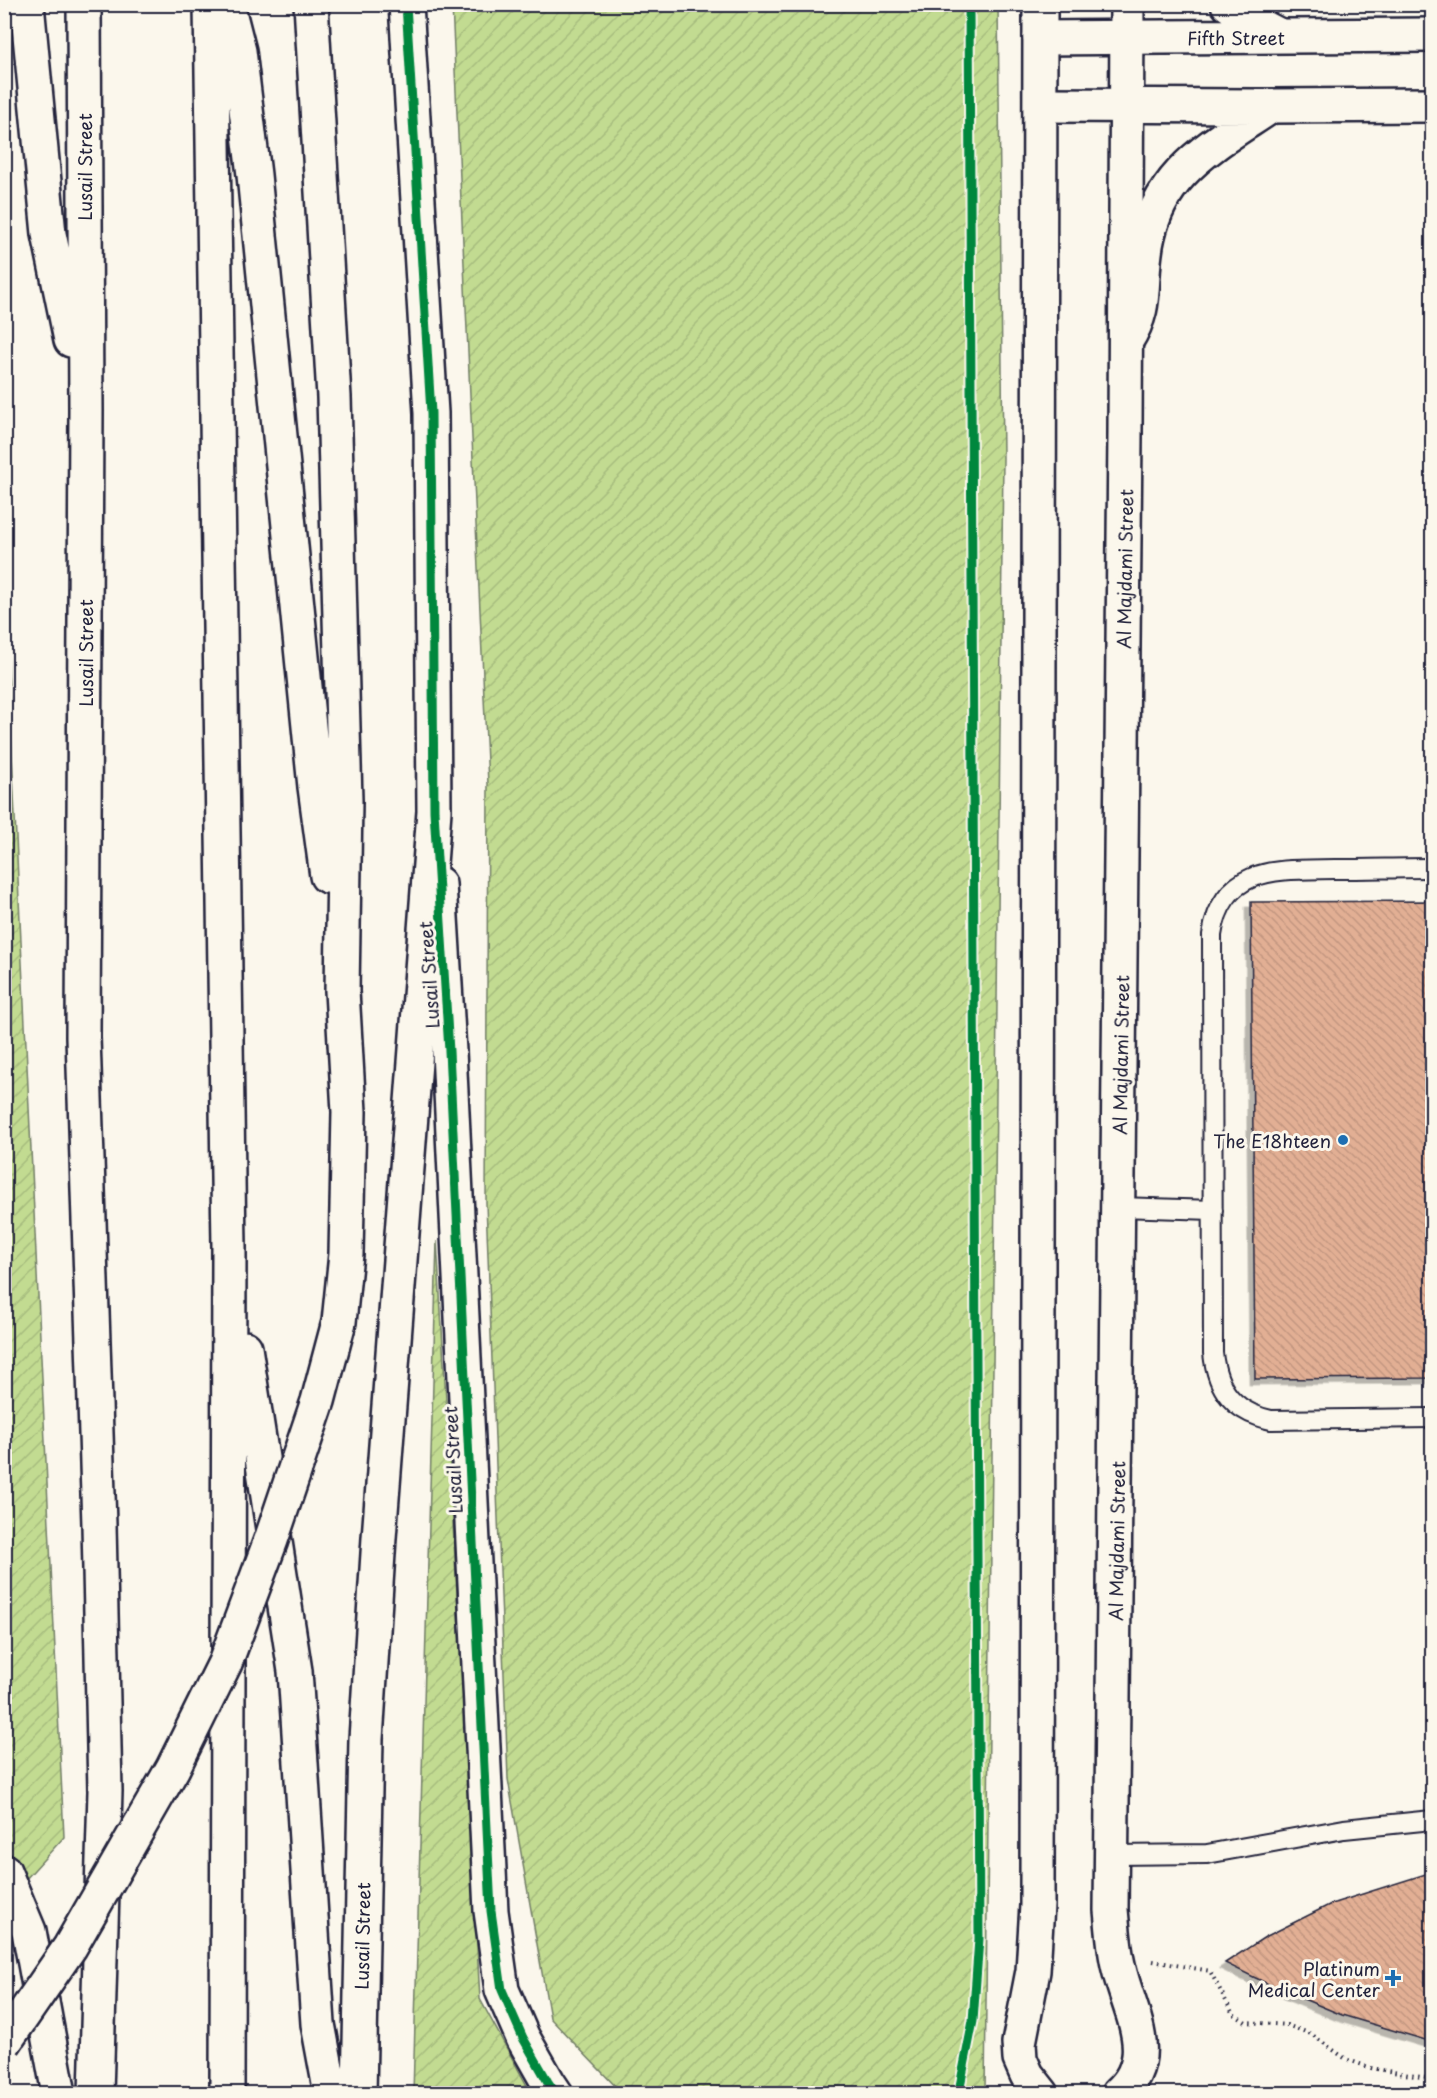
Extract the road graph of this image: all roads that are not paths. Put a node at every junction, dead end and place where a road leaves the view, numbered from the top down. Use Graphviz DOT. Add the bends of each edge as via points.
graph roads {
  1 [pos="27,4"];
  2 [pos="84,4"];
  3 [pos="211,4"];
  4 [pos="227,4"];
  5 [pos="311,4"];
  6 [pos="406,4"];
  7 [pos="1040,4"];
  8 [pos="1127,4"];
  9 [pos="1228,4"];
  10 [pos="1432,35"];
  11 [pos="1281,37"];
  12 [pos="1040,38"];
  13 [pos="1126,38"];
  14 [pos="1127,104"];
  15 [pos="1041,105"];
  16 [pos="1432,105"];
  17 [pos="1271,106"];
  18 [pos="1126,341"];
  19 [pos="86,410"];
  20 [pos="434,811"];
  21 [pos="1432,868"];
  22 [pos="342,991"];
  23 [pos="1119,1207"];
  24 [pos="1213,1210"];
  25 [pos="229,1247"];
  26 [pos="1432,1418"];
  27 [pos="1432,1820"];
  28 [pos="1113,1855"];
  29 [pos="4,1871"];
  30 [pos="4,2043"];
  31 [pos="1123,2092"];
  32 [pos="58,2094"];
  33 [pos="96,2094"];
  34 [pos="227,2094"];
  35 [pos="331,2094"];
  36 [pos="359,2094"];
  37 [pos="556,2094"];
  38 [pos="1042,2094"];
  1 -- 19 [label="main road" via="49,234"];
  2 -- 19 [label="main road, Lusail Street"];
  3 -- 25 [label="main road"];
  4 -- 22 [label="main road" via="239,51 247,118 315,787"];
  5 -- 22 [label="main road" via="334,397 345,801"];
  6 -- 20 [label="main road" via="431,413"];
  7 -- 12 [label="main road"];
  8 -- 13 [label="main road, Al Majdami Street"];
  9 -- 11 [label="main road"];
  10 -- 11 [label="main road, Fifth Street"];
  11 -- 13 [label="main road, Fifth Street"];
  12 -- 13 [label="main road, Fifth Street"];
  12 -- 15 [label="main road"];
  13 -- 14 [label="main road, Al Majdami Street"];
  14 -- 15 [label="main road"];
  14 -- 17 [label="main road"];
  14 -- 18 [label="main road, Al Majdami Street"];
  15 -- 38 [label="main road" via="1037,1894 1033,1971 1019,2043 1027,2075"];
  16 -- 17 [label="main road"];
  17 -- 18 [label="main road" via="1197,156 1169,187 1151,223 1146,242 1143,300"];
  18 -- 23 [label="main road, Al Majdami Street"];
  19 -- 33 [label="main road, Lusail Street" via="83,1037 105,1791"];
  20 -- 36 [label="main road, Lusail Street" via="366,1739"];
  20 -- 37 [label="main road, Lusail Street" via="491,1911 502,1990 523,2038"];
  21 -- 24 [label="lane" via="1266,872 1240,885 1221,907 1212,935"];
  22 -- 30 [label="main road, bridge" via="349,1112 346,1254 339,1322 318,1401 225,1663 173,1768 70,1947"];
  23 -- 24 [label="lane"];
  23 -- 28 [label="main road, Al Majdami Street"];
  24 -- 26 [label="lane" via="1214,1367 1234,1403 1271,1420"];
  25 -- 34 [label="main road"];
  25 -- 35 [label="main road" via="295,1671 318,2024"];
  27 -- 28 [label="lane" via="1344,1830 1207,1854"];
  28 -- 31 [label="main road, Al Majdami Street" via="1111,1910 1116,1955 1140,2042 1140,2058"];
  29 -- 32 [label="main road" via="29,1931"];
}
